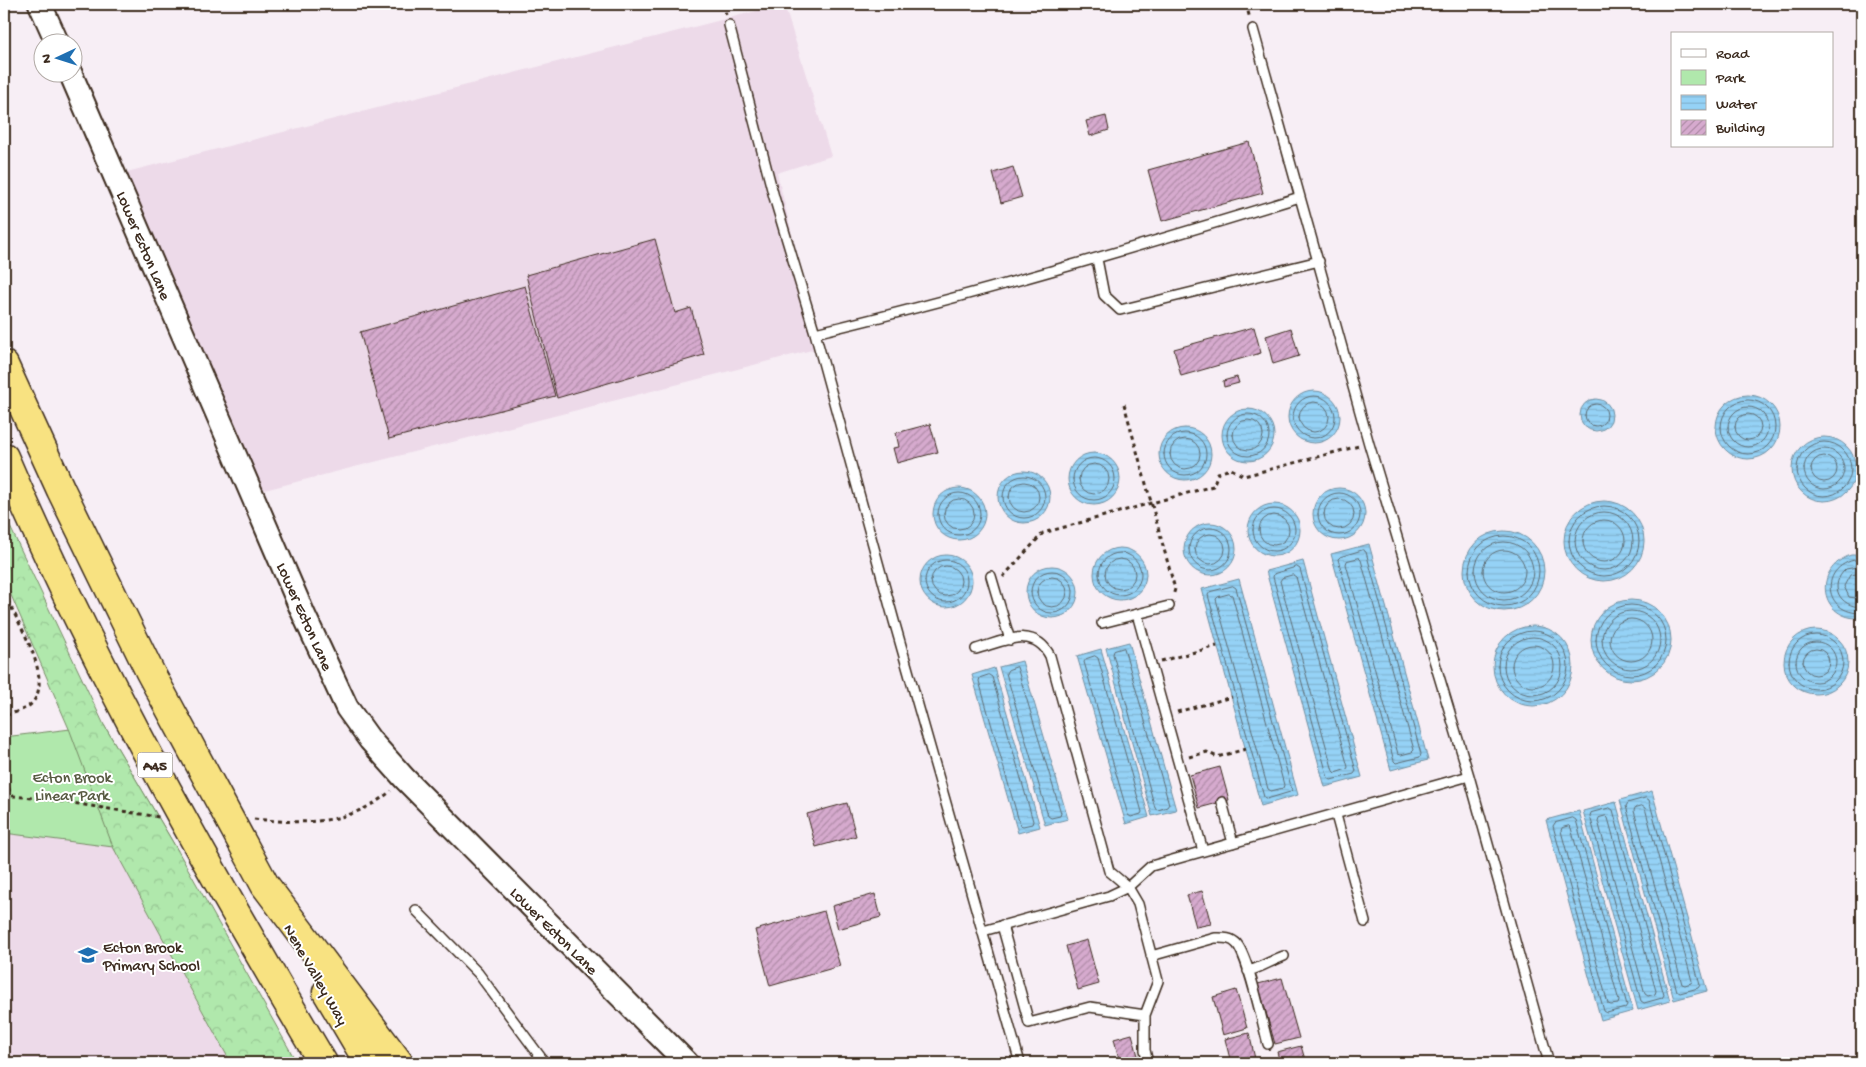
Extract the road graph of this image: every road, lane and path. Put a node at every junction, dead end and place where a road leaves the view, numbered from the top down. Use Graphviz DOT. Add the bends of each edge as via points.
graph roads {
  1 [pos="40,4"];
  2 [pos="729,25"];
  3 [pos="1253,29"];
  4 [pos="53,32"];
  5 [pos="74,82"];
  6 [pos="1300,197"];
  7 [pos="1097,260"];
  8 [pos="1319,261"];
  9 [pos="815,333"];
  10 [pos="4,365"];
  11 [pos="1124,404"];
  12 [pos="1369,444"];
  13 [pos="4,457"];
  14 [pos="1151,504"];
  15 [pos="992,576"];
  16 [pos="995,587"];
  17 [pos="4,593"];
  18 [pos="1169,606"];
  19 [pos="1137,614"];
  20 [pos="1102,623"];
  21 [pos="1010,640"];
  22 [pos="1217,646"];
  23 [pos="976,649"];
  24 [pos="1151,664"];
  25 [pos="1232,697"];
  26 [pos="1165,715"];
  27 [pos="4,716"];
  28 [pos="1246,749"];
  29 [pos="1178,760"];
  30 [pos="4,764"];
  31 [pos="1469,776"];
  32 [pos="404,779"];
  33 [pos="10,794"];
  34 [pos="4,795"];
  35 [pos="1222,802"];
  36 [pos="1336,815"];
  37 [pos="163,817"];
  38 [pos="254,819"];
  39 [pos="1233,843"];
  40 [pos="1203,852"];
  41 [pos="265,885"];
  42 [pos="1128,887"];
  43 [pos="416,910"];
  44 [pos="1365,922"];
  45 [pos="1002,925"];
  46 [pos="983,931"];
  47 [pos="1151,956"];
  48 [pos="1284,956"];
  49 [pos="1248,971"];
  50 [pos="1145,1014"];
  51 [pos="1268,1044"];
  52 [pos="323,1063"];
  53 [pos="369,1063"];
  54 [pos="399,1063"];
  55 [pos="545,1063"];
  56 [pos="687,1063"];
  57 [pos="1020,1063"];
  58 [pos="1148,1063"];
  59 [pos="1549,1063"];
  1 -- 4 [label="street"];
  2 -- 9 [label="lane" via="774,197"];
  3 -- 6 [label="lane"];
  5 -- 32 [label="street, Lower Ecton Lane" via="347,708"];
  6 -- 7 [label="lane"];
  6 -- 8 [label="lane"];
  7 -- 8 [label="lane" via="1104,295 1120,310"];
  7 -- 9 [label="lane"];
  8 -- 12 [label="lane"];
  9 -- 46 [label="lane"];
  10 -- 41 [label="highway, A45" via="150,672"];
  11 -- 14 [label="path"];
  12 -- 14 [label="path" via="1244,476 1231,469 1218,473 1213,486"];
  12 -- 31 [label="lane"];
  13 -- 52 [label="highway, A45" via="123,706 232,910"];
  14 -- 16 [label="path" via="1043,533"];
  14 -- 18 [label="path" via="1175,589"];
  15 -- 16 [label="lane"];
  16 -- 21 [label="lane"];
  17 -- 27 [label="path" via="38,666 40,688 31,704"];
  18 -- 19 [label="lane"];
  19 -- 20 [label="lane"];
  19 -- 24 [label="lane"];
  21 -- 23 [label="lane"];
  21 -- 42 [label="lane" via="1030,636 1045,647 1109,871"];
  22 -- 24 [label="path"];
  24 -- 26 [label="lane"];
  25 -- 26 [label="path"];
  26 -- 29 [label="lane"];
  28 -- 29 [label="path" via="1217,757 1206,752"];
  29 -- 40 [label="lane"];
  30 -- 33 [label="path"];
  31 -- 36 [label="lane"];
  31 -- 59 [label="lane"];
  32 -- 38 [label="path" via="374,804 352,815 299,824"];
  32 -- 56 [label="street, Lower Ecton Lane"];
  33 -- 34 [label="path"];
  33 -- 37 [label="path"];
  35 -- 39 [label="lane"];
  36 -- 39 [label="lane"];
  36 -- 44 [label="lane"];
  39 -- 40 [label="lane"];
  40 -- 42 [label="lane" via="1151,866"];
  41 -- 53 [label="highway, Nene Valley Way / A45"];
  41 -- 54 [label="highway"];
  42 -- 45 [label="lane" via="1109,896"];
  42 -- 47 [label="lane" via="1138,904"];
  43 -- 55 [label="lane" via="478,973"];
  45 -- 46 [label="lane"];
  45 -- 50 [label="lane" via="1030,1023 1090,1007"];
  46 -- 57 [label="lane"];
  47 -- 49 [label="lane" via="1215,938 1226,938 1236,943"];
  47 -- 50 [label="lane" via="1158,981"];
  48 -- 49 [label="lane" via="1268,966"];
  49 -- 51 [label="lane"];
  50 -- 58 [label="lane"];
}
